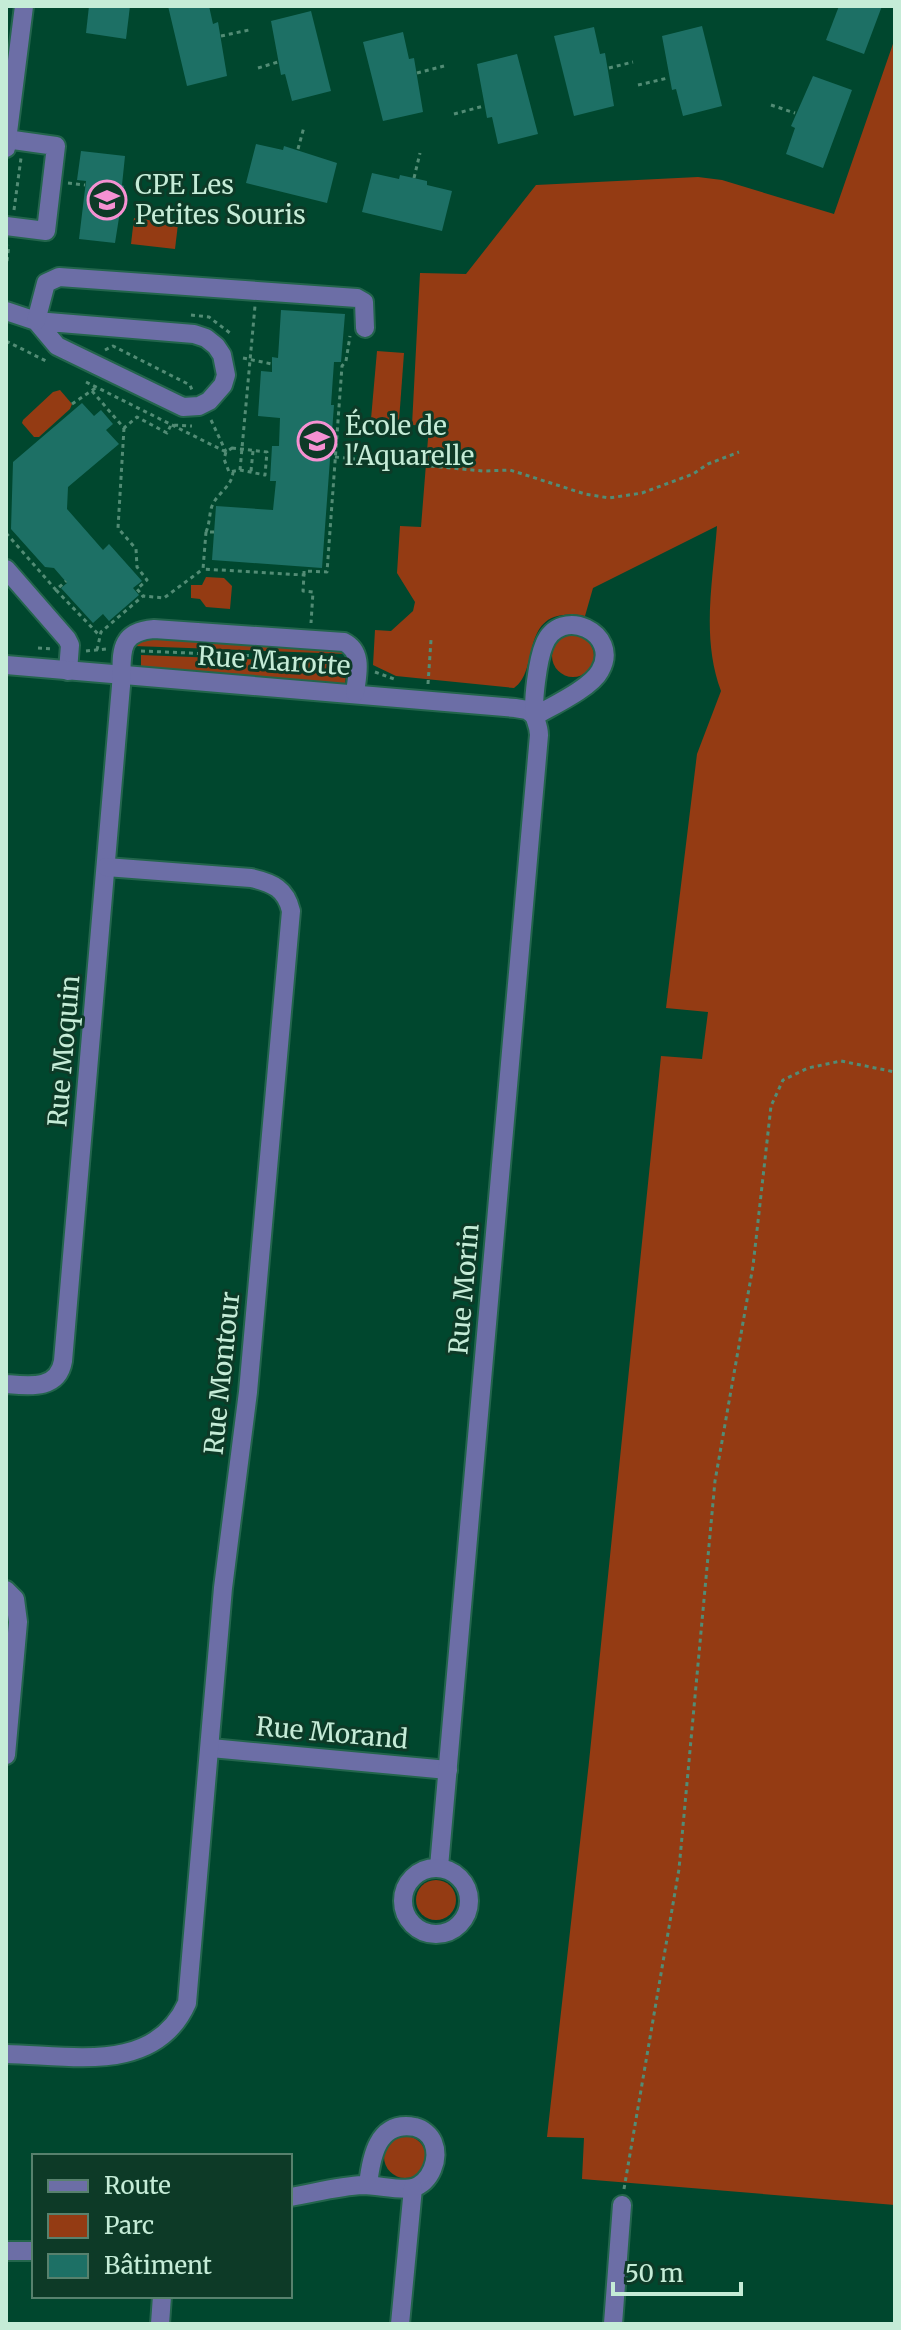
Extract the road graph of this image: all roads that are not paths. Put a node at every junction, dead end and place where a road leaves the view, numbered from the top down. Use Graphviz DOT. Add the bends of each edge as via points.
graph roads {
  1 [pos="24,6"];
  2 [pos="10,144"];
  3 [pos="10,227"];
  4 [pos="6,311"];
  5 [pos="36,321"];
  6 [pos="365,328"];
  7 [pos="6,569"];
  8 [pos="6,665"];
  9 [pos="68,671"];
  10 [pos="122,675"];
  11 [pos="355,693"];
  12 [pos="535,716"];
  13 [pos="106,867"];
  14 [pos="6,1384"];
  15 [pos="6,1590"];
  16 [pos="211,1748"];
  17 [pos="6,1755"];
  18 [pos="448,1770"];
  19 [pos="439,1867"];
  20 [pos="6,2054"];
  21 [pos="368,2185"];
  22 [pos="413,2188"];
  23 [pos="292,2197"];
  24 [pos="622,2205"];
  25 [pos="6,2251"];
  26 [pos="32,2251"];
  27 [pos="162,2298"];
  28 [pos="160,2324"];
  29 [pos="400,2324"];
  30 [pos="613,2324"];
  1 -- 2 [label="street"];
  2 -- 3 [label="street" via="56,146 46,231"];
  4 -- 5 [label="street"];
  5 -- 5 [label="street" via="57,346 173,404 199,406 223,385 222,355 206,338"];
  5 -- 6 [label="street" via="46,283 59,277 357,298 364,302"];
  7 -- 9 [label="street" via="67,639"];
  8 -- 9 [label="street, Rue Marotte"];
  9 -- 10 [label="street, Rue Marotte"];
  10 -- 11 [label="street, Rue Marotte"];
  10 -- 11 [label="street, Rue Moquin" via="125,644 147,629 344,642 357,655"];
  10 -- 13 [label="street, Rue Moquin"];
  11 -- 12 [label="street, Rue Marotte" via="515,708"];
  12 -- 12 [label="street, Rue Morin" via="598,675 605,655 594,633 569,624 548,636 539,664"];
  12 -- 18 [label="street, Rue Morin" via="539,735"];
  13 -- 14 [label="street, Rue Moquin" via="61,1370 49,1383"];
  13 -- 16 [label="street, Rue Montour" via="268,882 288,898 291,911"];
  15 -- 17 [label="street" via="15,1599 18,1622"];
  16 -- 18 [label="street, Rue Morand"];
  16 -- 20 [label="street, Rue Montour" via="189,1991 181,2015 166,2034 118,2056"];
  18 -- 19 [label="street, Rue Morin"];
  21 -- 22 [label="street"];
  21 -- 22 [label="street" via="376,2146 392,2130 412,2127 428,2134 436,2160 428,2177"];
  21 -- 23 [label="street"];
  22 -- 29 [label="street"];
  24 -- 30 [label="street"];
  25 -- 26 [label="street"];
  27 -- 28 [label="street"];
}
